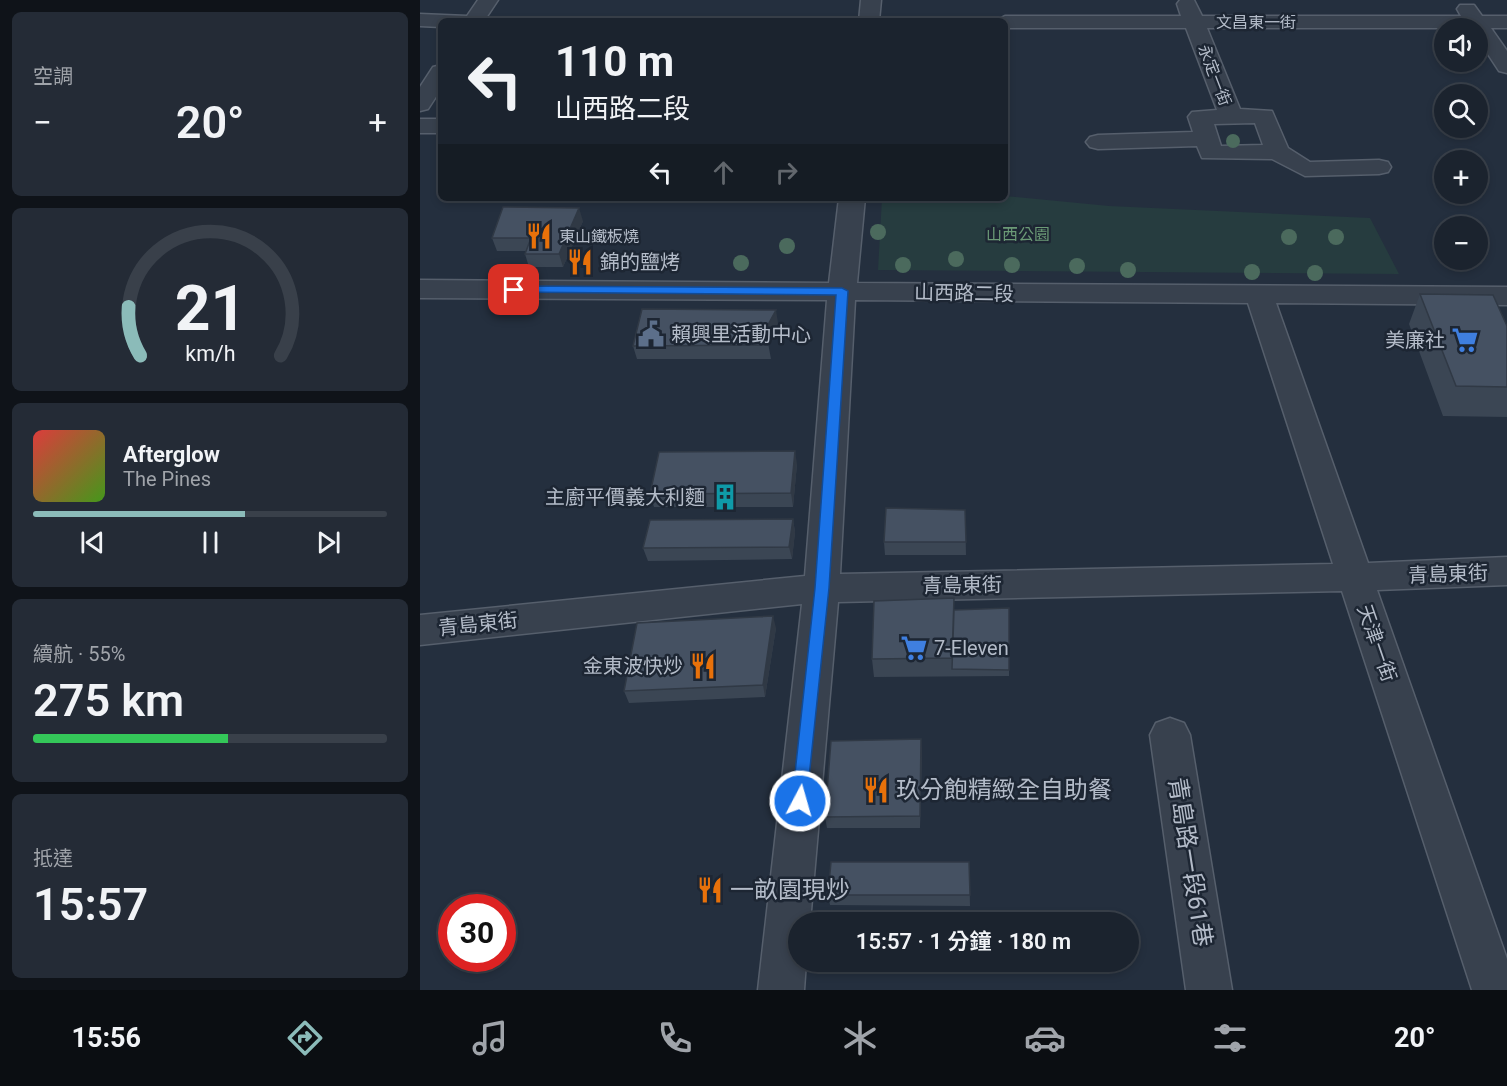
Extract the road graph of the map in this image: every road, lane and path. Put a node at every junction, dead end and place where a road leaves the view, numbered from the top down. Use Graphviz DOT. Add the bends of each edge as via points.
graph roads {
  1 [pos="488,0"];
  2 [pos="871,0"];
  3 [pos="1186,0"];
  4 [pos="1461,0"];
  5 [pos="476,18"];
  6 [pos="869,18"];
  7 [pos="1474,18"];
  8 [pos="420,20"];
  9 [pos="438,20"];
  10 [pos="1008,22"];
  11 [pos="1194,22"];
  12 [pos="1434,22"];
  13 [pos="1488,22"];
  14 [pos="1507,22"];
  15 [pos="1488,38"];
  16 [pos="1507,66"];
  17 [pos="438,77"];
  18 [pos="420,104"];
  19 [pos="1231,117"];
  20 [pos="420,126"];
  21 [pos="438,126"];
  22 [pos="1207,139"];
  23 [pos="1098,142"];
  24 [pos="1277,152"];
  25 [pos="1379,167"];
  26 [pos="852,201"];
  27 [pos="420,289"];
  28 [pos="842,291"];
  29 [pos="1260,296"];
  30 [pos="1507,296"];
  31 [pos="1507,571"];
  32 [pos="1355,577"];
  33 [pos="822,588"];
  34 [pos="420,630"];
  35 [pos="1170,735"];
  36 [pos="781,990"];
  37 [pos="1209,990"];
  38 [pos="1495,990"];
  1 -- 5 [label="street"];
  2 -- 6 [label="street"];
  3 -- 11 [label="street, 永定一街"];
  4 -- 7 [label="street"];
  8 -- 9 [label="street"];
  10 -- 11 [label="street, 文昌東一街"];
  11 -- 12 [label="street, 文昌東一街"];
  11 -- 19 [label="street, 永定一街"];
  13 -- 14 [label="street, 文昌東一街"];
  15 -- 16 [label="street"];
  17 -- 18 [label="street"];
  19 -- 22 [label="street, 永定一街" via="1200,117"];
  19 -- 24 [label="street, 永定一街" via="1264,116"];
  20 -- 21 [label="street"];
  22 -- 23 [label="street"];
  22 -- 24 [label="street" via="1211,153"];
  24 -- 25 [label="street" via="1305,169"];
  26 -- 28 [label="street"];
  27 -- 28 [label="street, 山西路二段"];
  28 -- 29 [label="street, 山西路二段"];
  28 -- 33 [label="street"];
  29 -- 30 [label="street, 山西路二段"];
  29 -- 32 [label="street, 天津一街"];
  31 -- 32 [label="street, 青島東街"];
  32 -- 33 [label="street, 青島東街"];
  32 -- 38 [label="street, 天津一街"];
  33 -- 34 [label="street, 青島東街"];
  33 -- 36 [label="street"];
  35 -- 37 [label="street, 青島路一段61巷"];
}
